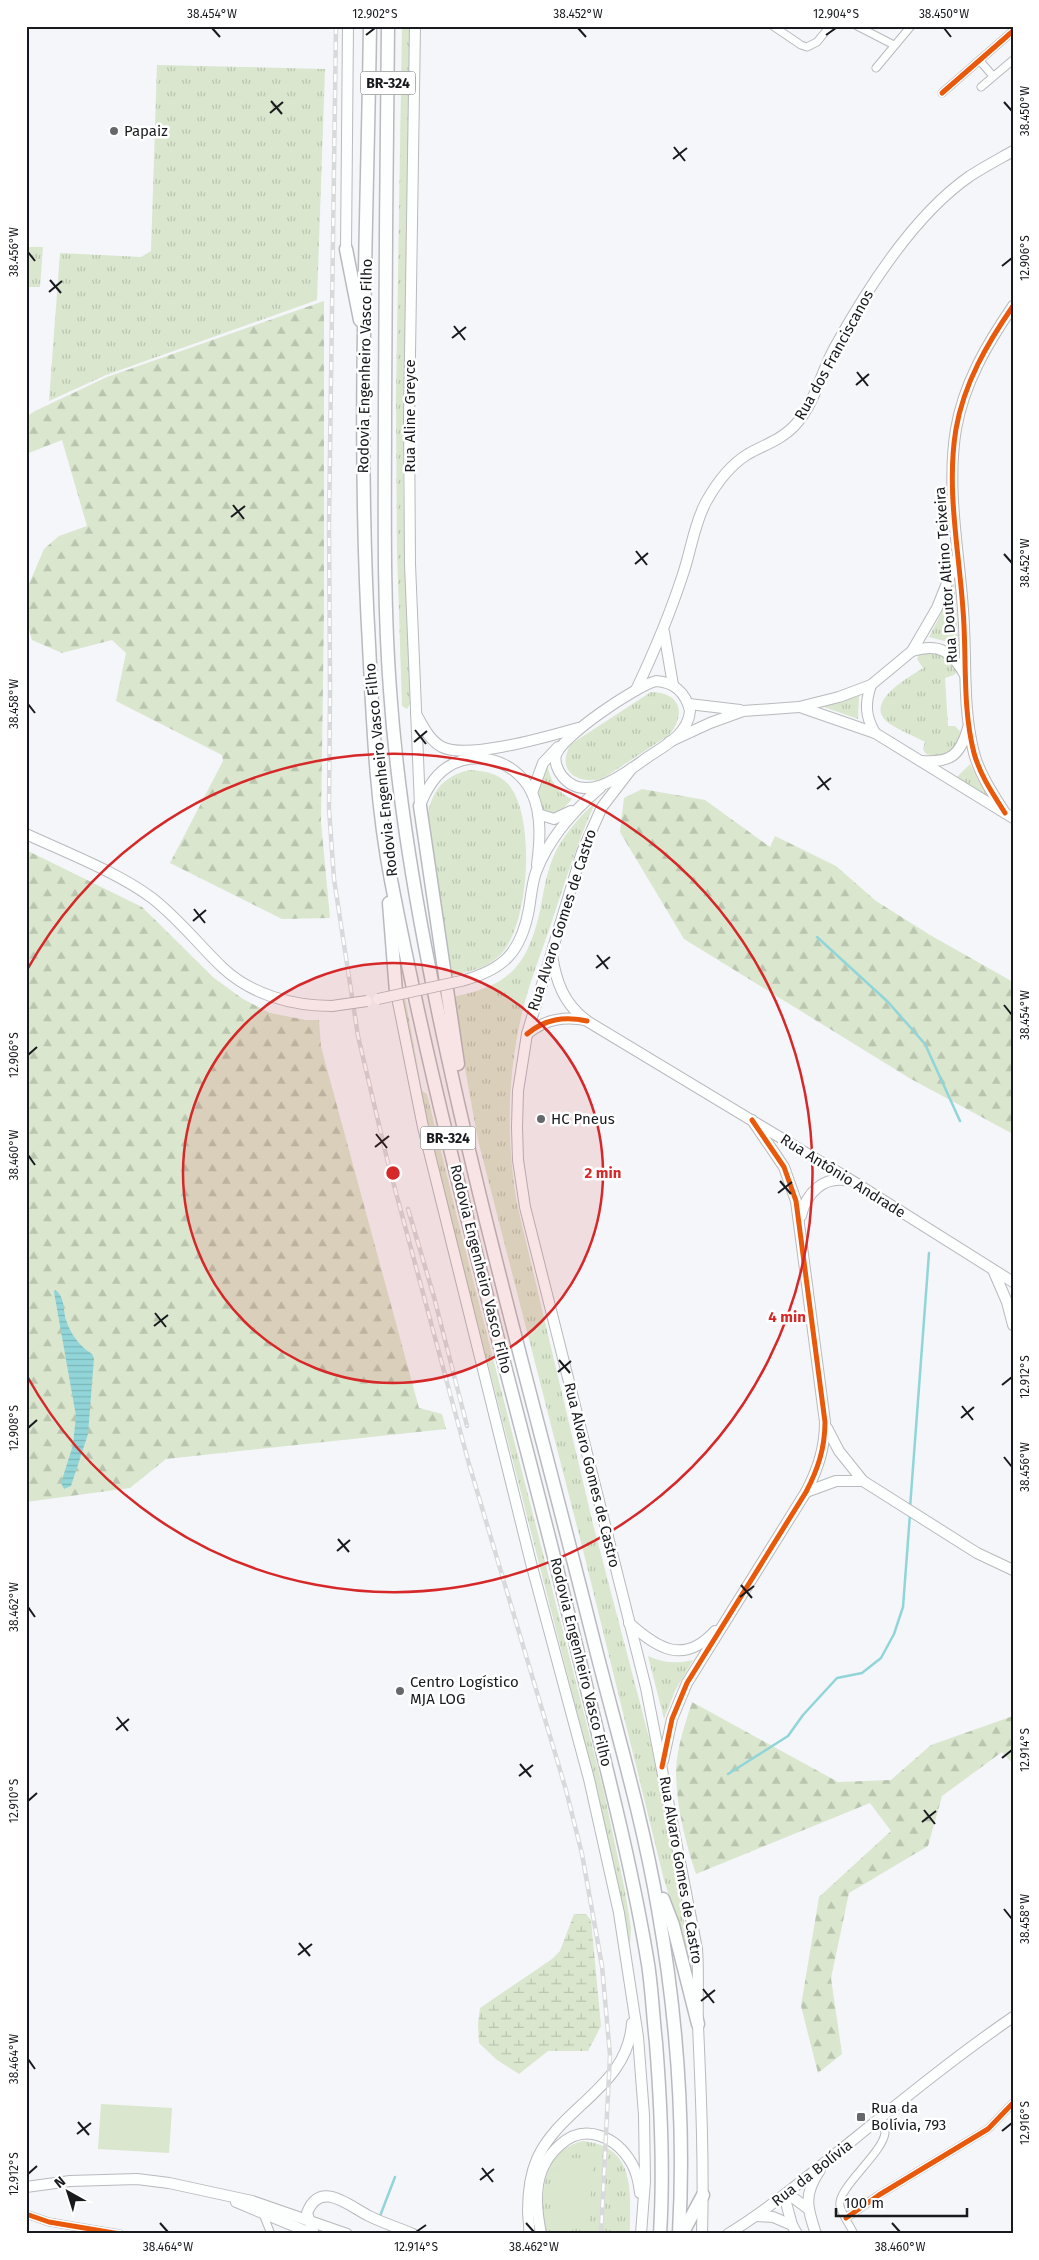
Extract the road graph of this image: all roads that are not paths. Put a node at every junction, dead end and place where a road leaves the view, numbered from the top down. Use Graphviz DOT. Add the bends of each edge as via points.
graph roads {
  1 [pos="348,26"];
  2 [pos="370,26"];
  3 [pos="388,26"];
  4 [pos="415,26"];
  5 [pos="773,26"];
  6 [pos="830,26"];
  7 [pos="857,26"];
  8 [pos="911,26"];
  9 [pos="1013,31"];
  10 [pos="894,45"];
  11 [pos="1013,60"];
  12 [pos="980,61"];
  13 [pos="876,68"];
  14 [pos="993,76"];
  15 [pos="981,87"];
  16 [pos="942,93"];
  17 [pos="1013,151"];
  18 [pos="346,249"];
  19 [pos="1013,306"];
  20 [pos="365,354"];
  21 [pos="957,557"];
  22 [pos="664,632"];
  23 [pos="912,651"];
  24 [pos="966,677"];
  25 [pos="673,685"];
  26 [pos="871,685"];
  27 [pos="636,690"];
  28 [pos="689,704"];
  29 [pos="799,706"];
  30 [pos="744,711"];
  31 [pos="415,712"];
  32 [pos="581,727"];
  33 [pos="968,727"];
  34 [pos="875,733"];
  35 [pos="669,742"];
  36 [pos="562,743"];
  37 [pos="920,761"];
  38 [pos="632,768"];
  39 [pos="605,784"];
  40 [pos="532,793"];
  41 [pos="420,806"];
  42 [pos="578,807"];
  43 [pos="538,814"];
  44 [pos="1009,816"];
  45 [pos="26,834"];
  46 [pos="390,873"];
  47 [pos="536,873"];
  48 [pos="551,953"];
  49 [pos="396,992"];
  50 [pos="587,1021"];
  51 [pos="527,1034"];
  52 [pos="752,1120"];
  53 [pos="470,1153"];
  54 [pos="854,1182"];
  55 [pos="800,1220"];
  56 [pos="994,1272"];
  57 [pos="1013,1282"];
  58 [pos="1013,1325"];
  59 [pos="825,1422"];
  60 [pos="863,1481"];
  61 [pos="806,1492"];
  62 [pos="1013,1570"];
  63 [pos="729,1615"];
  64 [pos="629,1623"];
  65 [pos="662,1767"];
  66 [pos="647,1852"];
  67 [pos="630,1985"];
  68 [pos="1013,2017"];
  69 [pos="698,2024"];
  70 [pos="1013,2103"];
  71 [pos="880,2118"];
  72 [pos="828,2160"];
  73 [pos="26,2187"];
  74 [pos="214,2194"];
  75 [pos="785,2194"];
  76 [pos="703,2196"];
  77 [pos="808,2208"];
  78 [pos="643,2209"];
  79 [pos="286,2213"];
  80 [pos="26,2214"];
  81 [pos="263,2214"];
  82 [pos="756,2216"];
  83 [pos="846,2218"];
  84 [pos="307,2219"];
  85 [pos="291,2229"];
  86 [pos="795,2229"];
  87 [pos="120,2234"];
  88 [pos="271,2234"];
  89 [pos="313,2234"];
  90 [pos="347,2234"];
  91 [pos="413,2234"];
  92 [pos="529,2234"];
  93 [pos="541,2234"];
  94 [pos="641,2234"];
  95 [pos="660,2234"];
  96 [pos="681,2234"];
  97 [pos="702,2234"];
  98 [pos="728,2234"];
  99 [pos="816,2234"];
  100 [pos="854,2234"];
  1 -- 18 [label="main road"];
  2 -- 20 [label="highway, Rodovia Engenheiro Vasco Filho / BR-324"];
  3 -- 53 [label="highway, Rodovia Engenheiro Vasco Filho / BR-324" via="384,515 390,694 404,827"];
  4 -- 31 [label="main road, Rua Aline Greyce" via="410,564"];
  5 -- 6 [label="street" via="801,45 811,47"];
  7 -- 10 [label="street"];
  8 -- 10 [label="street"];
  9 -- 12 [label="street"];
  10 -- 13 [label="street"];
  11 -- 14 [label="street"];
  12 -- 14 [label="street"];
  12 -- 16 [label="street"];
  14 -- 15 [label="street"];
  17 -- 22 [label="main road, Rua dos Franciscanos" via="970,176 923,220 901,245 853,314 796,424 784,435 735,463 715,488 700,517"];
  18 -- 20 [label="highway"];
  19 -- 21 [label="main road, Rua Doutor Altino Teixeira" via="976,364 956,428 952,476"];
  20 -- 46 [label="highway, Rodovia Engenheiro Vasco Filho / BR-324" via="364,552 372,700"];
  21 -- 23 [label="main road, Rua Doutor Altino Teixeira" via="937,608"];
  21 -- 24 [label="main road, Rua Doutor Altino Teixeira" via="964,610"];
  22 -- 25 [label="main road, Rua dos Franciscanos"];
  22 -- 27 [label="main road, Rua dos Franciscanos"];
  23 -- 24 [label="main road" via="938,648 956,660"];
  23 -- 26 [label="main road"];
  24 -- 33 [label="main road"];
  25 -- 27 [label="main road" via="647,683"];
  25 -- 28 [label="main road"];
  26 -- 29 [label="main road" via="839,697"];
  26 -- 34 [label="main road" via="866,698 866,715"];
  27 -- 32 [label="main road"];
  28 -- 30 [label="main road"];
  28 -- 35 [label="main road" via="690,719"];
  29 -- 30 [label="main road"];
  29 -- 34 [label="main road"];
  30 -- 35 [label="main road"];
  31 -- 32 [label="main road" via="433,740 453,750 527,742"];
  31 -- 41 [label="main road, Rua Aline Greyce"];
  32 -- 36 [label="main road"];
  33 -- 37 [label="main road" via="959,751 951,757 934,762"];
  33 -- 44 [label="main road" via="980,772"];
  34 -- 37 [label="main road"];
  35 -- 38 [label="main road"];
  36 -- 39 [label="main road" via="555,756 556,764 572,786 588,789"];
  36 -- 40 [label="main road" via="543,763"];
  37 -- 44 [label="main road"];
  38 -- 39 [label="main road"];
  38 -- 48 [label="main road, Rua Alvaro Gomes de Castro" via="595,819"];
  39 -- 42 [label="main road"];
  40 -- 41 [label="main road" via="522,778 507,765 497,760 478,758 444,770 430,785"];
  40 -- 43 [label="main road"];
  41 -- 53 [label="highway"];
  42 -- 43 [label="main road" via="554,819"];
  42 -- 47 [label="main road" via="559,830"];
  43 -- 47 [label="main road"];
  45 -- 47 [label="main road, bridge" via="146,893 223,968 249,987 292,1002 332,1006 461,981 497,967 515,949 528,915"];
  46 -- 49 [label="highway" via="391,945"];
  46 -- 95 [label="highway, Rodovia Engenheiro Vasco Filho / BR-324" via="452,1154 629,1863 649,1970 658,2076 662,2140"];
  48 -- 50 [label="main road, Rua Antônio Andrade" via="561,992"];
  48 -- 51 [label="main road, Rua Alvaro Gomes de Castro"];
  49 -- 67 [label="main road" via="423,1127 593,1796 619,1913"];
  50 -- 51 [label="main road, Rua Antônio Andrade" via="552,1020"];
  50 -- 52 [label="main road, Rua Antônio Andrade"];
  51 -- 64 [label="main road, Rua Alvaro Gomes de Castro" via="518,1092 517,1127 525,1207"];
  52 -- 54 [label="main road, Rua Antônio Andrade"];
  52 -- 55 [label="main road" via="784,1167"];
  53 -- 66 [label="highway, Rodovia Engenheiro Vasco Filho / BR-324"];
  54 -- 55 [label="main road" via="834,1180 818,1188 805,1202"];
  54 -- 56 [label="main road, Rua Antônio Andrade"];
  55 -- 59 [label="main road"];
  56 -- 57 [label="main road, Rua Antônio Andrade"];
  56 -- 58 [label="main road"];
  59 -- 60 [label="main road" via="839,1451"];
  59 -- 61 [label="main road" via="821,1459"];
  60 -- 61 [label="main road" via="836,1481"];
  60 -- 62 [label="main road" via="977,1553"];
  61 -- 63 [label="main road"];
  63 -- 64 [label="main road" via="702,1643 678,1651 652,1643"];
  63 -- 65 [label="main road" via="677,1703"];
  64 -- 65 [label="main road, Rua Alvaro Gomes de Castro"];
  65 -- 69 [label="main road, Rua Alvaro Gomes de Castro" via="697,1949"];
  66 -- 69 [label="highway" via="672,1926"];
  66 -- 96 [label="highway, Rodovia Engenheiro Vasco Filho / BR-324" via="659,1912 676,2046 681,2138"];
  67 -- 78 [label="main road" via="644,2115"];
  67 -- 92 [label="main road" via="632,2026 622,2057 593,2096 546,2142 537,2158 528,2193"];
  68 -- 71 [label="main road, Rua da Bolívia"];
  69 -- 76 [label="main road"];
  70 -- 83 [label="street" via="980,2134"];
  71 -- 72 [label="main road, Rua da Bolívia"];
  71 -- 83 [label="street" via="885,2129 883,2141 840,2201"];
  72 -- 75 [label="main road, Rua da Bolívia"];
  72 -- 77 [label="main road" via="813,2180 807,2198"];
  73 -- 74 [label="main road" via="70,2181 137,2179"];
  74 -- 79 [label="main road" via="252,2201"];
  74 -- 81 [label="main road"];
  75 -- 77 [label="main road"];
  75 -- 82 [label="main road, Rua da Bolívia"];
  75 -- 86 [label="main road"];
  76 -- 96 [label="highway"];
  76 -- 97 [label="main road"];
  77 -- 99 [label="main road"];
  78 -- 93 [label="main road" via="636,2172 618,2146 599,2134 579,2134 558,2146 548,2156 542,2170 537,2201"];
  78 -- 94 [label="main road"];
  79 -- 84 [label="main road"];
  79 -- 85 [label="main road"];
  80 -- 87 [label="street" via="48,2222"];
  81 -- 85 [label="main road"];
  81 -- 88 [label="street"];
  82 -- 86 [label="main road" via="773,2217"];
  82 -- 98 [label="main road, Rua da Bolívia"];
  83 -- 100 [label="street"];
  84 -- 89 [label="main road"];
  84 -- 90 [label="main road"];
  84 -- 91 [label="main road" via="314,2201 320,2197 334,2197"];
  85 -- 89 [label="main road"];
}
